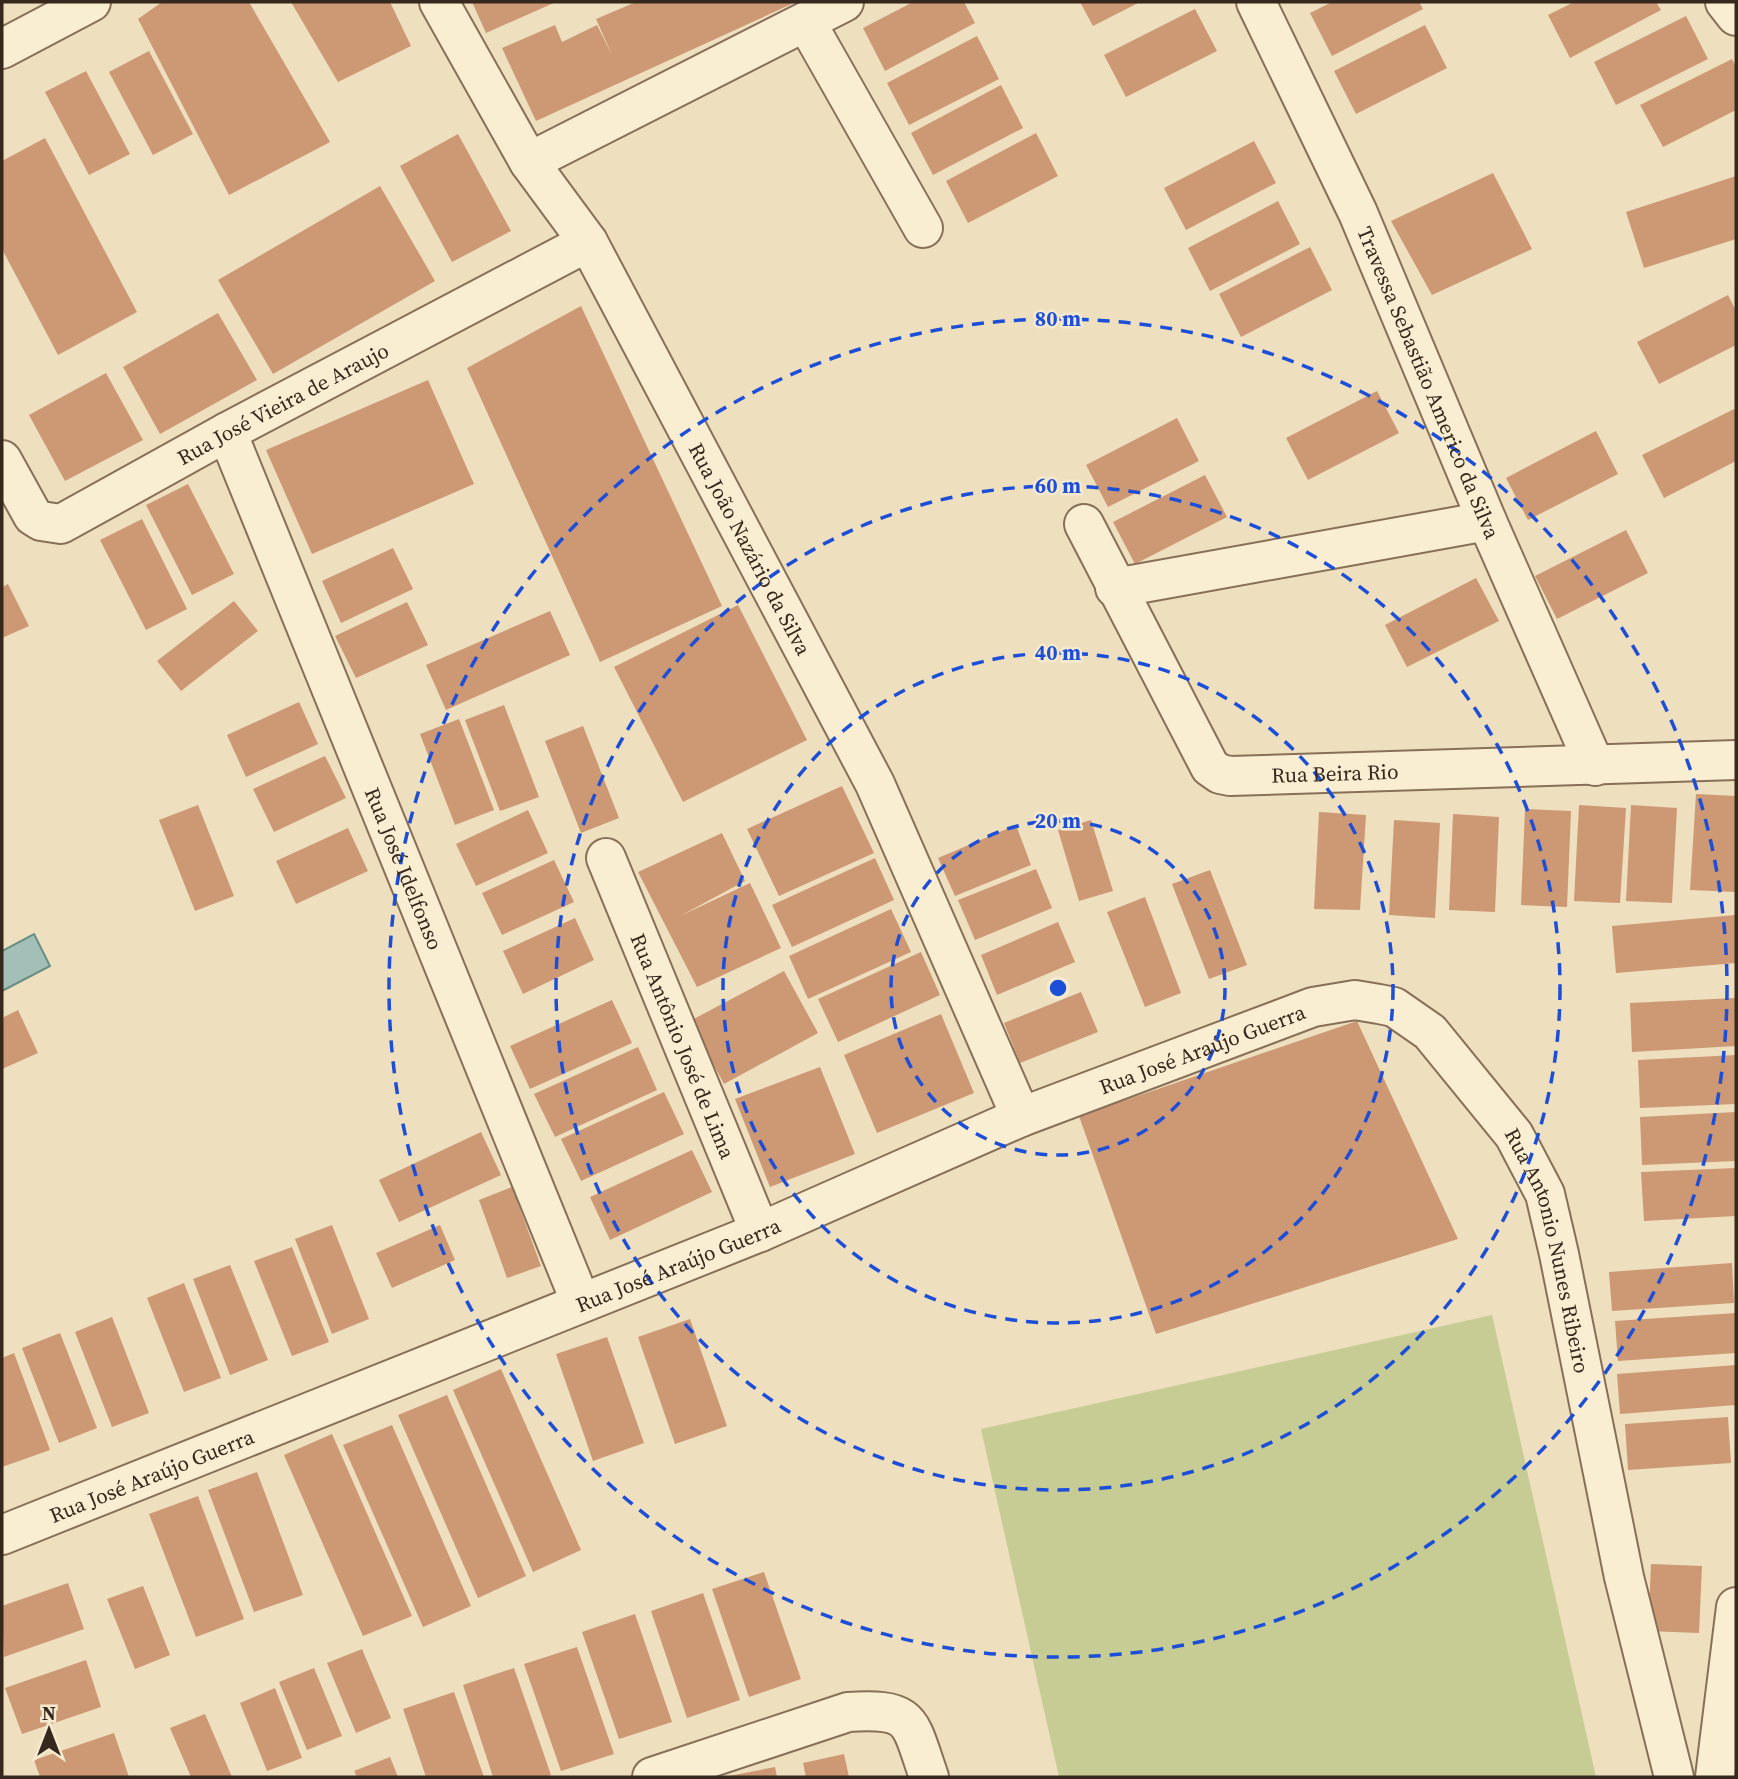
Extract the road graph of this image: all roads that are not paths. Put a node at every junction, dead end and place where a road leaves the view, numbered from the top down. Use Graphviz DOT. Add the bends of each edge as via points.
graph roads {
  1 [pos="91,2"];
  2 [pos="439,2"];
  3 [pos="845,2"];
  4 [pos="1256,2"];
  5 [pos="1724,2"];
  6 [pos="1736,16"];
  7 [pos="806,22"];
  8 [pos="2,49"];
  9 [pos="529,162"];
  10 [pos="923,228"];
  11 [pos="588,242"];
  12 [pos="227,432"];
  13 [pos="2,460"];
  14 [pos="1488,521"];
  15 [pos="1084,524"];
  16 [pos="1115,588"];
  17 [pos="1736,760"];
  18 [pos="1595,766"];
  19 [pos="606,858"];
  20 [pos="1355,1000"];
  21 [pos="1021,1117"];
  22 [pos="760,1232"];
  23 [pos="581,1303"];
  24 [pos="2,1535"];
  25 [pos="1736,1611"];
  26 [pos="652,1777"];
  27 [pos="929,1777"];
  28 [pos="1674,1777"];
  29 [pos="1715,1777"];
  1 -- 8 [label="street"];
  2 -- 9 [label="street, Rua João Nazário da Silva"];
  3 -- 7 [label="street"];
  4 -- 14 [label="street, Travessa Sebastião Americo da Silva" via="1358,213"];
  5 -- 6 [label="street"];
  7 -- 9 [label="street"];
  7 -- 10 [label="street"];
  9 -- 11 [label="street, Rua João Nazário da Silva"];
  11 -- 12 [label="street, Rua José Vieira de Araujo"];
  11 -- 21 [label="street, Rua João Nazário da Silva" via="876,784"];
  12 -- 13 [label="street, Rua José Vieira de Araujo" via="61,524 33,516"];
  12 -- 23 [label="street, Rua José Idelfonso"];
  14 -- 16 [label="street"];
  14 -- 18 [label="street, Travessa Sebastião Americo da Silva"];
  15 -- 16 [label="street, Rua Beira Rio"];
  16 -- 18 [label="street, Rua Beira Rio" via="1210,767 1220,774"];
  17 -- 18 [label="street, Rua Beira Rio"];
  19 -- 22 [label="street, Rua Antônio José de Lima"];
  20 -- 21 [label="street, Rua José Araújo Guerra" via="1313,1007"];
  20 -- 28 [label="street, Rua Antonio Nunes Ribeiro" via="1394,1007 1430,1032 1514,1135 1545,1194 1624,1577"];
  21 -- 22 [label="street, Rua José Araújo Guerra"];
  22 -- 23 [label="street, Rua José Araújo Guerra"];
  23 -- 24 [label="street, Rua José Araújo Guerra"];
  25 -- 29 [label="street"];
  26 -- 27 [label="street" via="848,1712 890,1711 912,1729"];
}
